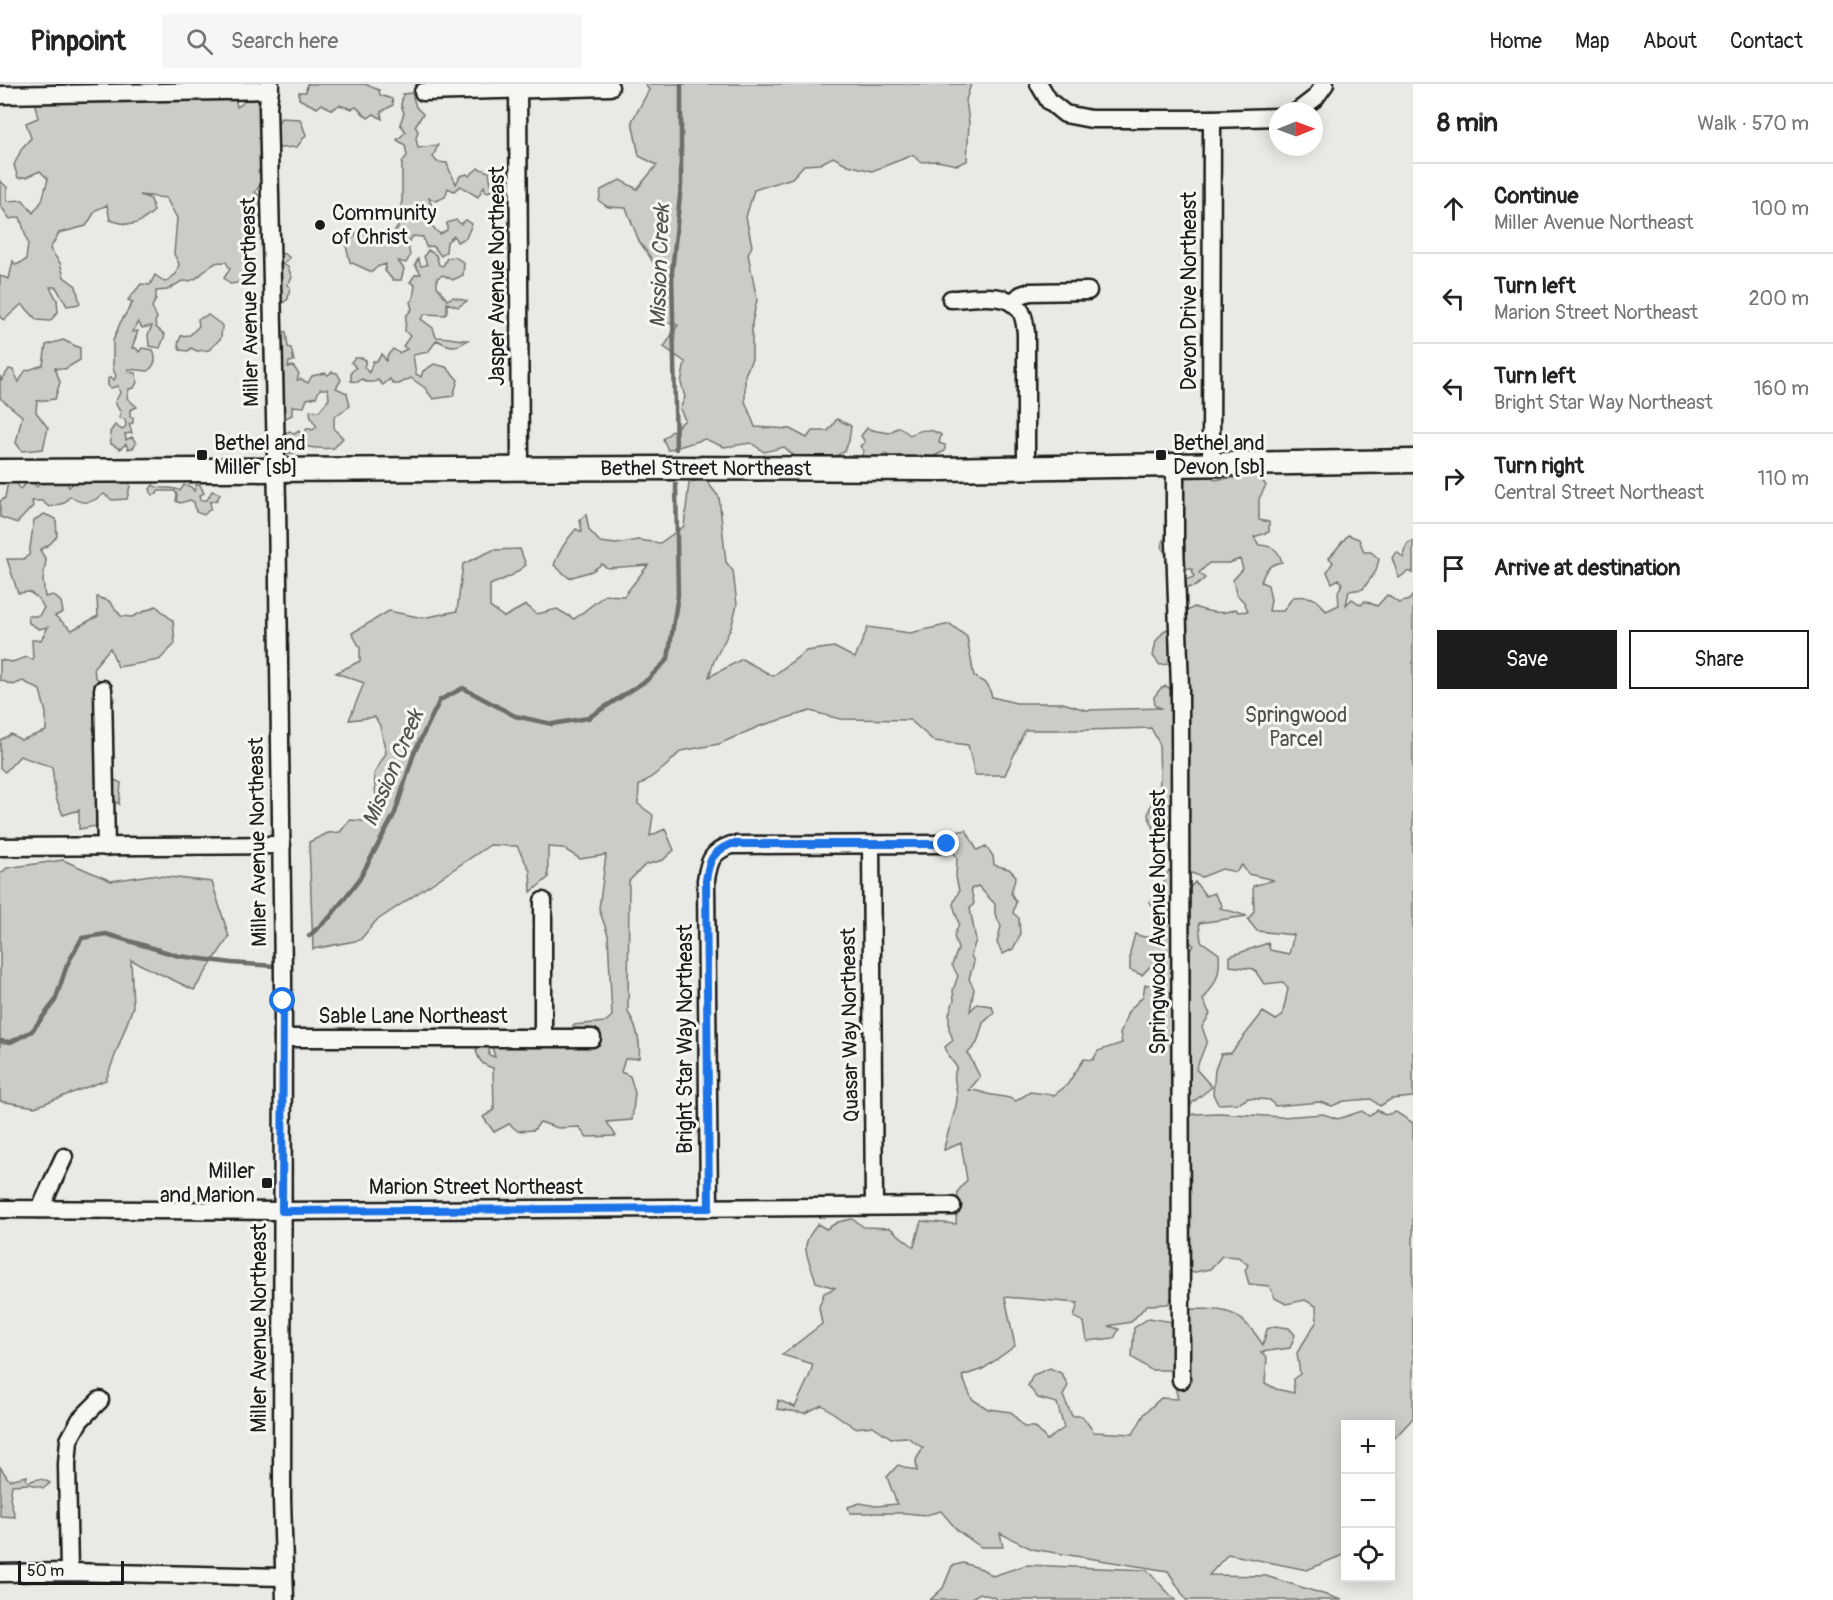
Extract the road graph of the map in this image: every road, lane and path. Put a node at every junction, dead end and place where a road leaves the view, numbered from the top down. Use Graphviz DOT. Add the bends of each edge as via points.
graph roads {
  1 [pos="1039,84"];
  2 [pos="1325,84"];
  3 [pos="270,87"];
  4 [pos="518,87"];
  5 [pos="610,87"];
  6 [pos="40,90"];
  7 [pos="423,92"];
  8 [pos="0,96"];
  9 [pos="1310,102"];
  10 [pos="1269,117"];
  11 [pos="1212,119"];
  12 [pos="1088,291"];
  13 [pos="951,299"];
  14 [pos="1012,303"];
  15 [pos="1413,461"];
  16 [pos="1175,464"];
  17 [pos="1211,464"];
  18 [pos="1026,467"];
  19 [pos="520,468"];
  20 [pos="276,469"];
  21 [pos="0,471"];
  22 [pos="103,689"];
  23 [pos="871,844"];
  24 [pos="947,844"];
  25 [pos="282,845"];
  26 [pos="0,847"];
  27 [pos="106,847"];
  28 [pos="543,901"];
  29 [pos="283,1038"];
  30 [pos="543,1038"];
  31 [pos="592,1038"];
  32 [pos="64,1157"];
  33 [pos="874,1205"];
  34 [pos="952,1206"];
  35 [pos="709,1208"];
  36 [pos="0,1209"];
  37 [pos="40,1209"];
  38 [pos="282,1211"];
  39 [pos="1182,1380"];
  40 [pos="100,1400"];
  41 [pos="69,1572"];
  42 [pos="0,1573"];
  43 [pos="284,1576"];
  44 [pos="285,1600"];
  1 -- 11 [label="street" via="1056,108 1076,117"];
  2 -- 9 [label="street"];
  3 -- 6 [label="street"];
  3 -- 20 [label="street, Miller Avenue Northeast"];
  4 -- 5 [label="street"];
  4 -- 7 [label="street"];
  4 -- 19 [label="street, Jasper Avenue Northeast"];
  6 -- 8 [label="street"];
  10 -- 11 [label="street"];
  11 -- 17 [label="street, Devon Drive Northeast"];
  12 -- 14 [label="street" via="1030,292"];
  13 -- 14 [label="street" via="998,298"];
  14 -- 18 [label="street" via="1022,312 1026,333"];
  15 -- 17 [label="street, Bethel Street Northeast"];
  16 -- 17 [label="street, Bethel Street Northeast"];
  16 -- 18 [label="street, Bethel Street Northeast"];
  16 -- 39 [label="street, Springwood Avenue Northeast" via="1180,699"];
  18 -- 19 [label="street, Bethel Street Northeast"];
  19 -- 20 [label="street, Bethel Street Northeast"];
  20 -- 21 [label="street, Bethel Street Northeast"];
  20 -- 25 [label="street, Miller Avenue Northeast"];
  22 -- 27 [label="street"];
  23 -- 24 [label="street"];
  23 -- 33 [label="street, Quasar Way Northeast"];
  23 -- 35 [label="street, Bright Star Way Northeast" via="731,844 717,850 711,859 707,870"];
  25 -- 27 [label="street"];
  25 -- 29 [label="street, Miller Avenue Northeast"];
  26 -- 27 [label="street"];
  28 -- 30 [label="street"];
  29 -- 30 [label="street, Sable Lane Northeast"];
  29 -- 38 [label="street, Miller Avenue Northeast"];
  30 -- 31 [label="street, Sable Lane Northeast"];
  32 -- 37 [label="street"];
  33 -- 34 [label="street, Marion Street Northeast"];
  33 -- 35 [label="street, Marion Street Northeast"];
  35 -- 38 [label="street, Marion Street Northeast"];
  36 -- 37 [label="street, Marion Street Northeast"];
  37 -- 38 [label="street, Marion Street Northeast"];
  38 -- 43 [label="street, Miller Avenue Northeast"];
  40 -- 41 [label="street" via="80,1420 69,1440"];
  41 -- 42 [label="street"];
  41 -- 43 [label="street"];
  43 -- 44 [label="street, Miller Avenue Northeast"];
}
